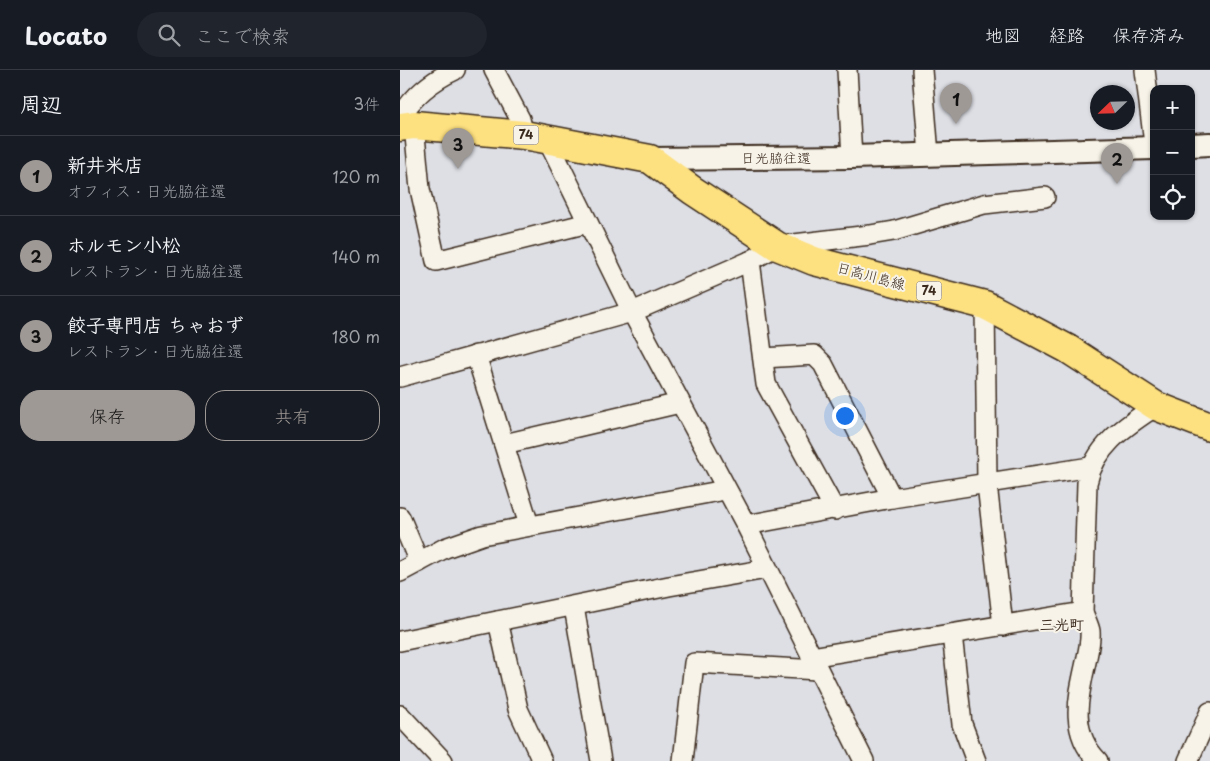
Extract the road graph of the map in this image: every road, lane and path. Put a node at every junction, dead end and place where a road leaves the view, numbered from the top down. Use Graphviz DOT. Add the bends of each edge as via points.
graph roads {
  1 [pos="455,70"];
  2 [pos="494,70"];
  3 [pos="847,70"];
  4 [pos="922,70"];
  5 [pos="1145,70"];
  6 [pos="405,124"];
  7 [pos="1152,130"];
  8 [pos="536,138"];
  9 [pos="1210,144"];
  10 [pos="1195,145"];
  11 [pos="1150,148"];
  12 [pos="929,155"];
  13 [pos="852,158"];
  14 [pos="650,159"];
  15 [pos="1045,197"];
  16 [pos="588,222"];
  17 [pos="777,246"];
  18 [pos="750,261"];
  19 [pos="985,305"];
  20 [pos="632,312"];
  21 [pos="476,355"];
  22 [pos="763,358"];
  23 [pos="400,377"];
  24 [pos="680,402"];
  25 [pos="1156,406"];
  26 [pos="1210,427"];
  27 [pos="504,444"];
  28 [pos="1090,467"];
  29 [pos="988,484"];
  30 [pos="726,490"];
  31 [pos="892,498"];
  32 [pos="835,510"];
  33 [pos="400,517"];
  34 [pos="529,525"];
  35 [pos="746,525"];
  36 [pos="419,562"];
  37 [pos="767,569"];
  38 [pos="400,572"];
  39 [pos="574,607"];
  40 [pos="1083,612"];
  41 [pos="498,622"];
  42 [pos="1002,626"];
  43 [pos="952,634"];
  44 [pos="400,641"];
  45 [pos="815,664"];
  46 [pos="1210,712"];
  47 [pos="400,715"];
  48 [pos="443,761"];
  49 [pos="542,761"];
  50 [pos="602,761"];
  51 [pos="683,761"];
  52 [pos="864,761"];
  53 [pos="976,761"];
  54 [pos="1098,761"];
  55 [pos="1188,761"];
  1 -- 6 [label="street" via="438,78 406,107"];
  2 -- 8 [label="street" via="520,119"];
  3 -- 13 [label="street"];
  4 -- 12 [label="street"];
  5 -- 7 [label="street"];
  6 -- 8 [label="main road, 日光脇往還 / 74"];
  6 -- 16 [label="street" via="436,262"];
  8 -- 14 [label="main road, 日光脇往還 / 74"];
  8 -- 16 [label="street"];
  9 -- 10 [label="street"];
  11 -- 12 [label="street, 日光脇往還"];
  12 -- 13 [label="street, 日光脇往還"];
  13 -- 14 [label="street, 日光脇往還"];
  14 -- 17 [label="main road, 日高川島線 / 74"];
  15 -- 17 [label="street" via="984,204 870,236"];
  16 -- 20 [label="street"];
  17 -- 18 [label="street"];
  17 -- 19 [label="main road, 日高川島線 / 74" via="814,261"];
  18 -- 20 [label="street"];
  18 -- 22 [label="street"];
  19 -- 25 [label="main road, 日高川島線 / 74" via="1068,349"];
  19 -- 29 [label="street"];
  20 -- 21 [label="street"];
  20 -- 24 [label="street"];
  21 -- 23 [label="street"];
  21 -- 27 [label="street"];
  22 -- 31 [label="street" via="814,355 823,364"];
  22 -- 32 [label="street" via="766,384"];
  24 -- 27 [label="street"];
  24 -- 30 [label="street"];
  25 -- 26 [label="main road, 日高川島線 / 74"];
  25 -- 28 [label="street" via="1120,429"];
  27 -- 34 [label="street"];
  28 -- 29 [label="street"];
  28 -- 40 [label="street" via="1085,504"];
  29 -- 31 [label="street"];
  29 -- 42 [label="street"];
  30 -- 34 [label="street"];
  30 -- 35 [label="street"];
  31 -- 32 [label="street"];
  32 -- 35 [label="street"];
  33 -- 36 [label="street"];
  34 -- 36 [label="street" via="482,535 445,548"];
  35 -- 37 [label="street"];
  36 -- 38 [label="street"];
  37 -- 39 [label="street"];
  37 -- 45 [label="street"];
  39 -- 41 [label="street"];
  39 -- 50 [label="street"];
  40 -- 42 [label="street"];
  40 -- 54 [label="street" via="1090,632 1076,703 1079,727 1088,751"];
  41 -- 44 [label="street"];
  41 -- 49 [label="street" via="518,709"];
  42 -- 43 [label="street"];
  43 -- 45 [label="street"];
  43 -- 53 [label="street" via="962,724"];
  45 -- 51 [label="street" via="694,663"];
  45 -- 52 [label="street"];
  46 -- 55 [label="street"];
  47 -- 48 [label="street"];
}
